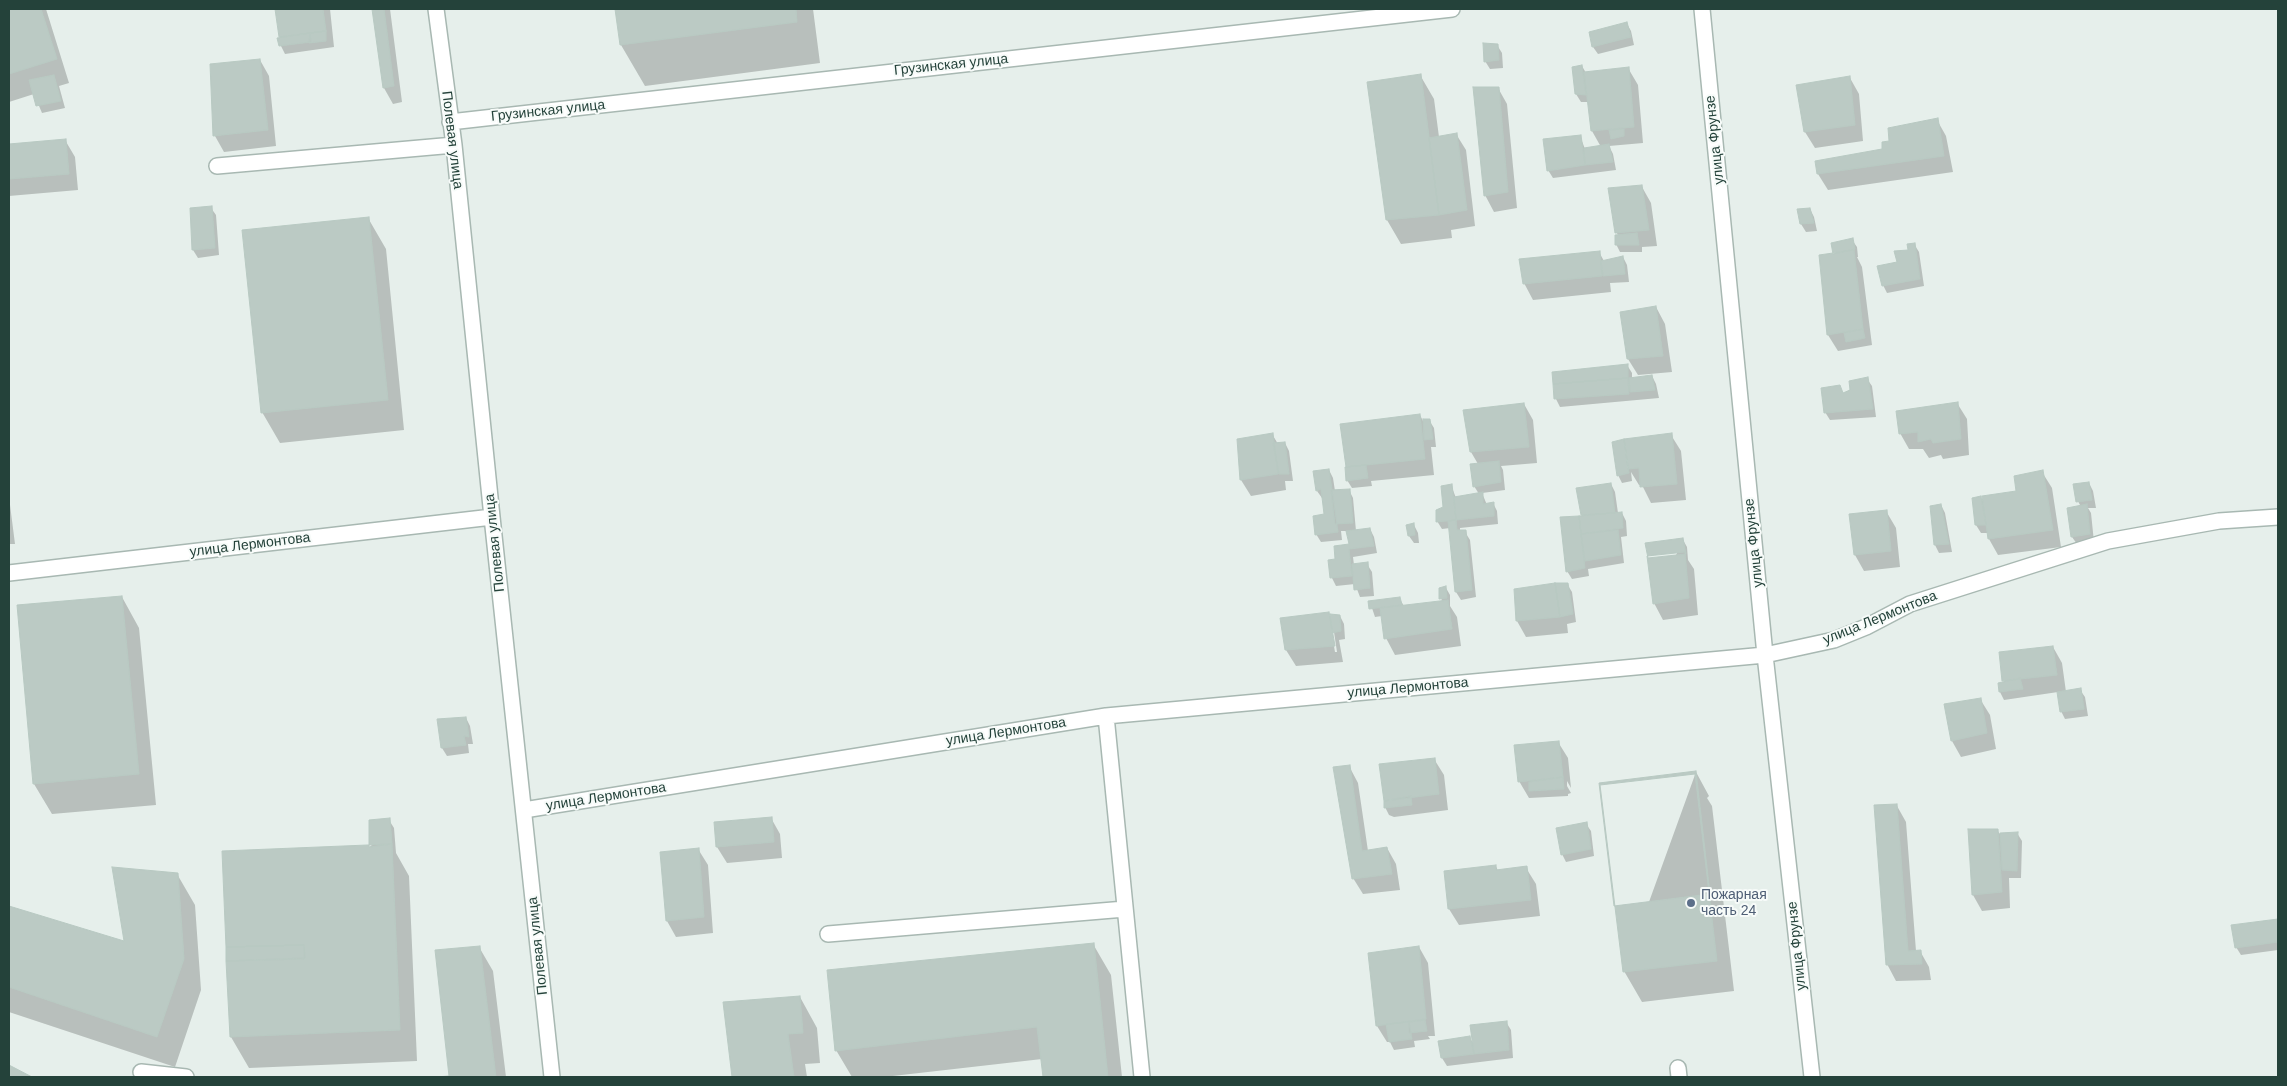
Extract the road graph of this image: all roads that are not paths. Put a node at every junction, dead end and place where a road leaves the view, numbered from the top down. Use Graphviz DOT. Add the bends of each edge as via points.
graph roads {
  1 [pos="436,9"];
  2 [pos="1452,9"];
  3 [pos="1702,9"];
  4 [pos="450,122"];
  5 [pos="454,145"];
  6 [pos="216,166"];
  7 [pos="492,517"];
  8 [pos="2278,517"];
  9 [pos="9,573"];
  10 [pos="1765,655"];
  11 [pos="1106,716"];
  12 [pos="524,810"];
  13 [pos="1125,908"];
  14 [pos="828,934"];
  15 [pos="141,1072"];
  16 [pos="186,1077"];
  17 [pos="552,1077"];
  18 [pos="1142,1077"];
  19 [pos="1812,1077"];
  1 -- 4 [label="street, Полевая улица"];
  2 -- 4 [label="street, Грузинская улица"];
  3 -- 10 [label="street, улица Фрунзе"];
  4 -- 5 [label="street, Полевая улица"];
  5 -- 6 [label="street"];
  5 -- 7 [label="street, Полевая улица"];
  7 -- 9 [label="street, улица Лермонтова"];
  7 -- 12 [label="street, Полевая улица"];
  8 -- 10 [label="street, улица Лермонтова" via="2219,521 2108,541 1910,604 1834,640"];
  10 -- 11 [label="street, улица Лермонтова"];
  10 -- 19 [label="street, улица Фрунзе"];
  11 -- 12 [label="street, улица Лермонтова"];
  11 -- 13 [label="street"];
  12 -- 17 [label="street, Полевая улица"];
  13 -- 14 [label="street"];
  13 -- 18 [label="street"];
  15 -- 16 [label="street"];
}
